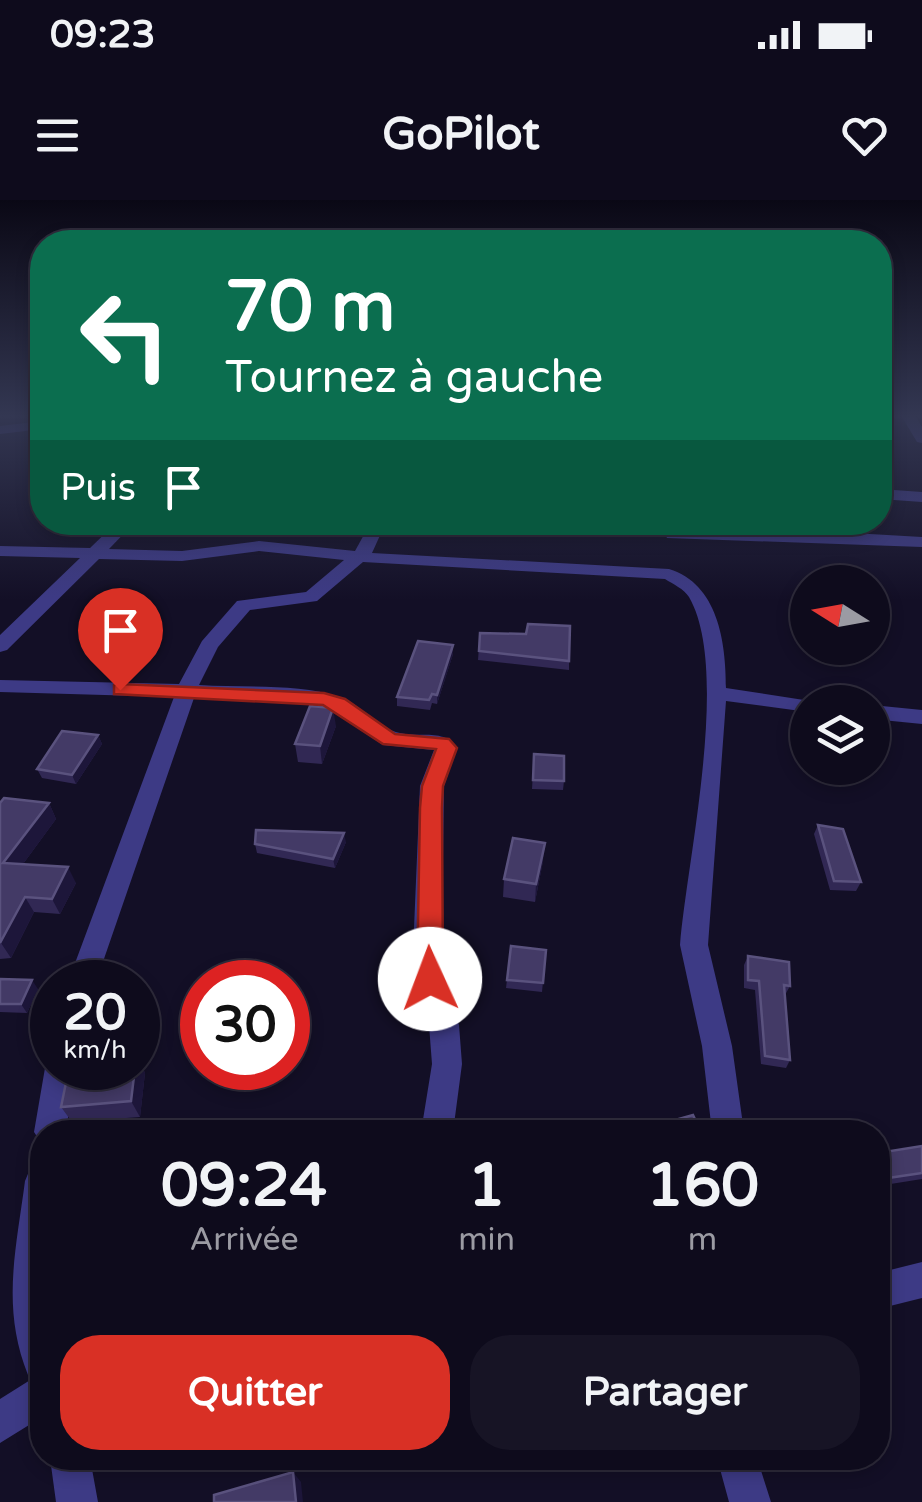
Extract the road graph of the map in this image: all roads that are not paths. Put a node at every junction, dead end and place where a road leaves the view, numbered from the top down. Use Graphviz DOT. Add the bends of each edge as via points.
graph roads {
  1 [pos="892,495"];
  2 [pos="922,498"];
  3 [pos="114,535"];
  4 [pos="371,535"];
  5 [pos="673,535"];
  6 [pos="800,535"];
  7 [pos="922,542"];
  8 [pos="0,551"];
  9 [pos="94,554"];
  10 [pos="356,556"];
  11 [pos="674,574"];
  12 [pos="0,646"];
  13 [pos="0,686"];
  14 [pos="186,690"];
  15 [pos="714,693"];
  16 [pos="790,703"];
  17 [pos="890,714"];
  18 [pos="922,717"];
  19 [pos="90,960"];
  20 [pos="57,1090"];
  21 [pos="52,1120"];
  22 [pos="440,1120"];
  23 [pos="726,1120"];
  24 [pos="922,1280"];
  25 [pos="30,1283"];
  26 [pos="890,1287"];
  27 [pos="30,1309"];
  28 [pos="30,1402"];
  29 [pos="0,1422"];
  30 [pos="72,1470"];
  31 [pos="741,1470"];
  32 [pos="77,1502"];
  33 [pos="750,1502"];
  1 -- 2 [label="street"];
  3 -- 9 [label="street"];
  4 -- 10 [label="street"];
  5 -- 11 [label="street"];
  6 -- 7 [label="street"];
  8 -- 9 [label="street"];
  9 -- 10 [label="street" via="182,556 250,546"];
  9 -- 12 [label="street"];
  10 -- 11 [label="street"];
  10 -- 14 [label="street" via="302,601 244,605 209,645"];
  11 -- 15 [label="street" via="688,583 710,619"];
  13 -- 14 [label="street"];
  14 -- 19 [label="street" via="162,773"];
  14 -- 22 [label="street" via="324,699 390,740 446,748 432,786 428,928 430,979 447,1064"];
  15 -- 16 [label="street"];
  15 -- 23 [label="street" via="694,944"];
  17 -- 18 [label="street"];
  20 -- 21 [label="street"];
  24 -- 26 [label="street"];
  25 -- 27 [label="street"];
  28 -- 29 [label="street"];
  30 -- 32 [label="street"];
  31 -- 33 [label="street"];
}
